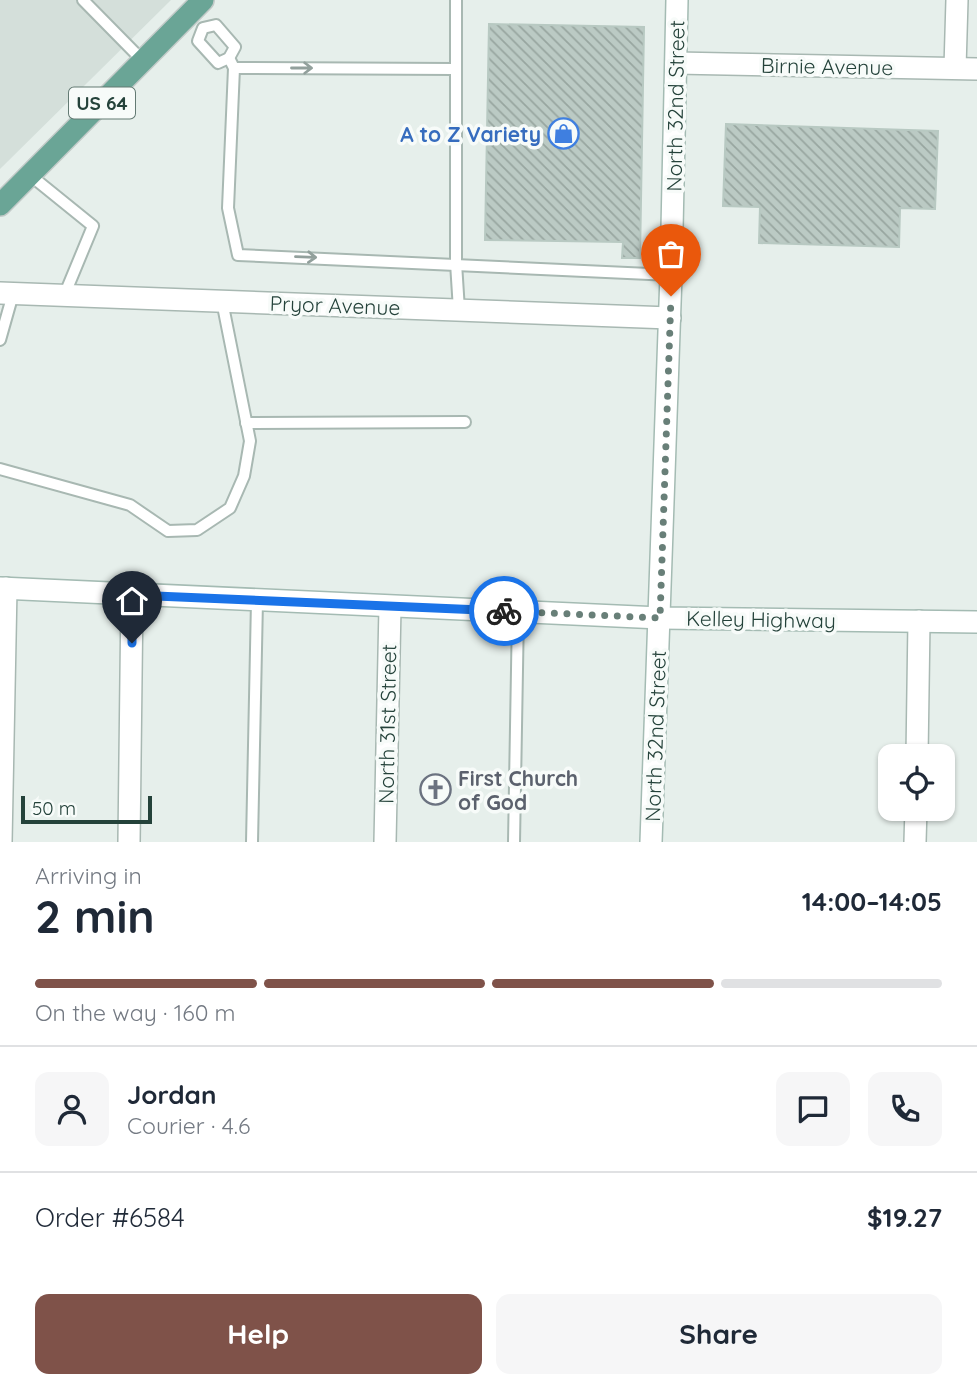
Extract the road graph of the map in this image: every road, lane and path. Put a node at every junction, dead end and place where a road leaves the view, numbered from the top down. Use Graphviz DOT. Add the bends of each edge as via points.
graph roads {
  1 [pos="83,0"];
  2 [pos="456,0"];
  3 [pos="677,0"];
  4 [pos="957,0"];
  5 [pos="199,13"];
  6 [pos="143,61"];
  7 [pos="232,63"];
  8 [pos="676,63"];
  9 [pos="955,68"];
  10 [pos="454,69"];
  11 [pos="977,69"];
  12 [pos="30,176"];
  13 [pos="0,205"];
  14 [pos="456,263"];
  15 [pos="671,275"];
  16 [pos="6,294"];
  17 [pos="64,296"];
  18 [pos="222,301"];
  19 [pos="459,310"];
  20 [pos="670,318"];
  21 [pos="0,340"];
  22 [pos="466,422"];
  23 [pos="246,423"];
  24 [pos="0,469"];
  25 [pos="3,588"];
  26 [pos="132,595"];
  27 [pos="257,601"];
  28 [pos="390,607"];
  29 [pos="519,612"];
  30 [pos="660,618"];
  31 [pos="919,621"];
  32 [pos="977,622"];
  33 [pos="917,744"];
  34 [pos="916,821"];
  35 [pos="1,842"];
  36 [pos="129,842"];
  37 [pos="252,842"];
  38 [pos="385,842"];
  39 [pos="514,842"];
  40 [pos="651,842"];
  41 [pos="915,842"];
  1 -- 6 [label="lane"];
  2 -- 10 [label="lane"];
  3 -- 8 [label="street, North 32nd Street"];
  4 -- 9 [label="street"];
  5 -- 6 [label="main road, US 64"];
  5 -- 7 [label="lane" via="235,47"];
  5 -- 7 [label="lane" via="198,41 218,63"];
  6 -- 12 [label="main road, US 64"];
  7 -- 10 [label="lane, one-way"];
  7 -- 14 [label="lane, one-way" via="229,208 237,255"];
  8 -- 9 [label="street, Birnie Avenue"];
  8 -- 15 [label="street, North 32nd Street"];
  9 -- 11 [label="street, Birnie Avenue"];
  10 -- 14 [label="lane"];
  12 -- 13 [label="main road, US 64"];
  12 -- 17 [label="lane" via="93,226"];
  14 -- 15 [label="lane"];
  14 -- 19 [label="lane"];
  15 -- 20 [label="street, North 32nd Street"];
  16 -- 17 [label="street, Pryor Avenue"];
  16 -- 21 [label="lane"];
  17 -- 18 [label="street, Pryor Avenue"];
  18 -- 19 [label="street, Pryor Avenue"];
  18 -- 23 [label="lane"];
  19 -- 20 [label="street, Pryor Avenue"];
  20 -- 30 [label="street, North 32nd Street"];
  22 -- 23 [label="lane"];
  23 -- 24 [label="lane" via="250,441 244,476 230,508 197,530 168,531 130,505"];
  25 -- 26 [label="street, Kelley Highway"];
  25 -- 35 [label="street"];
  26 -- 27 [label="street, Kelley Highway"];
  26 -- 36 [label="street"];
  27 -- 28 [label="street, Kelley Highway"];
  27 -- 37 [label="lane"];
  28 -- 29 [label="street, Kelley Highway"];
  28 -- 38 [label="street, North 31st Street"];
  29 -- 30 [label="street, Kelley Highway"];
  29 -- 39 [label="lane"];
  30 -- 31 [label="street, Kelley Highway"];
  30 -- 40 [label="street, North 32nd Street"];
  31 -- 32 [label="street, Kelley Highway"];
  31 -- 33 [label="street"];
  34 -- 41 [label="street"];
}
